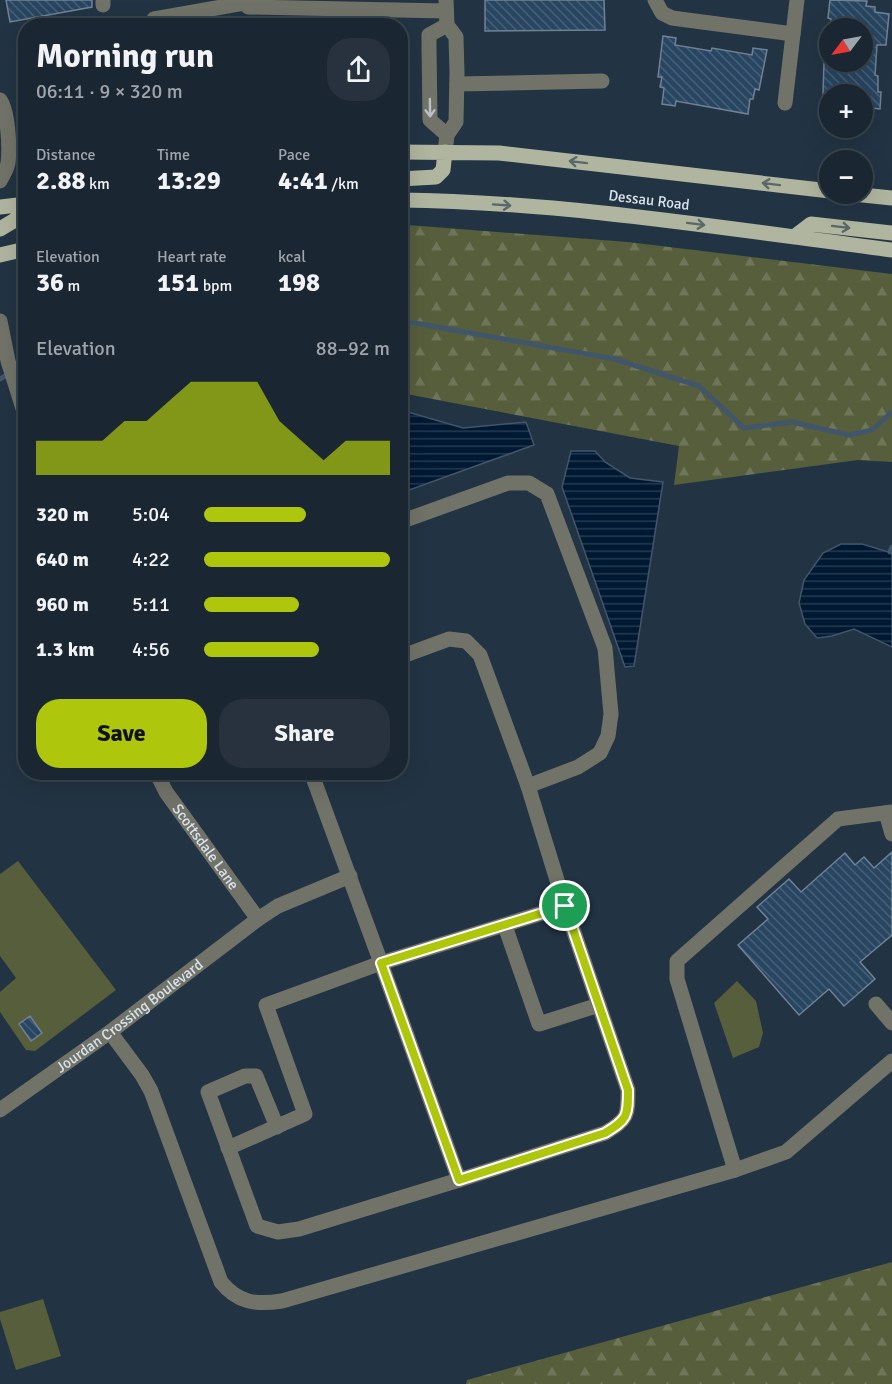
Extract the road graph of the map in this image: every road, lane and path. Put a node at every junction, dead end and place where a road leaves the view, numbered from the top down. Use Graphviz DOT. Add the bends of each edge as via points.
graph roads {
  1 [pos="655,0"];
  2 [pos="797,0"];
  3 [pos="242,2"];
  4 [pos="446,12"];
  5 [pos="159,18"];
  6 [pos="793,34"];
  7 [pos="429,73"];
  8 [pos="457,79"];
  9 [pos="602,81"];
  10 [pos="0,100"];
  11 [pos="785,102"];
  12 [pos="447,135"];
  13 [pos="408,152"];
  14 [pos="445,153"];
  15 [pos="408,178"];
  16 [pos="0,181"];
  17 [pos="819,190"];
  18 [pos="873,196"];
  19 [pos="892,198"];
  20 [pos="408,200"];
  21 [pos="18,205"];
  22 [pos="0,207"];
  23 [pos="18,219"];
  24 [pos="0,229"];
  25 [pos="892,233"];
  26 [pos="794,237"];
  27 [pos="892,250"];
  28 [pos="18,251"];
  29 [pos="0,255"];
  30 [pos="0,321"];
  31 [pos="18,393"];
  32 [pos="408,519"];
  33 [pos="408,654"];
  34 [pos="160,780"];
  35 [pos="314,780"];
  36 [pos="528,786"];
  37 [pos="889,813"];
  38 [pos="892,834"];
  39 [pos="350,876"];
  40 [pos="565,906"];
  41 [pos="258,920"];
  42 [pos="505,926"];
  43 [pos="381,963"];
  44 [pos="876,1004"];
  45 [pos="599,1005"];
  46 [pos="892,1023"];
  47 [pos="110,1032"];
  48 [pos="892,1061"];
  49 [pos="0,1110"];
  50 [pos="277,1127"];
  51 [pos="228,1149"];
  52 [pos="735,1170"];
  53 [pos="459,1180"];
  1 -- 6 [label="street" via="662,13 672,18"];
  2 -- 6 [label="street"];
  3 -- 4 [label="street" via="248,7"];
  3 -- 5 [label="street"];
  4 -- 7 [label="street" via="429,35"];
  4 -- 8 [label="street" via="456,37"];
  6 -- 11 [label="street"];
  7 -- 8 [label="street"];
  7 -- 12 [label="street, one-way" via="430,120"];
  8 -- 9 [label="street"];
  8 -- 12 [label="street" via="456,122"];
  10 -- 16 [label="street" via="7,126 8,164"];
  12 -- 14 [label="street"];
  13 -- 14 [label="main road, Dessau Road"];
  14 -- 15 [label="main road" via="443,171 436,177"];
  17 -- 14 [label="main road, Dessau Road, one-way" via="499,153"];
  18 -- 19 [label="main road"];
  20 -- 26 [label="main road, Dessau Road, one-way" via="609,213"];
  21 -- 22 [label="main road"];
  23 -- 24 [label="main road"];
  26 -- 25 [label="main road, one-way" via="811,224"];
  26 -- 27 [label="main road, Dessau Road"];
  28 -- 29 [label="main road"];
  30 -- 31 [label="street"];
  32 -- 36 [label="street" via="508,483 529,483 547,494 605,648 611,714 608,736 600,753 578,767"];
  33 -- 36 [label="street" via="449,639 466,641 480,655"];
  34 -- 41 [label="street, Scottsdale Lane"];
  35 -- 39 [label="street"];
  36 -- 40 [label="street"];
  37 -- 38 [label="street"];
  37 -- 52 [label="street" via="838,819 678,961 677,979"];
  39 -- 41 [label="street, Jourdan Crossing Boulevard" via="278,906"];
  39 -- 43 [label="street"];
  40 -- 42 [label="street"];
  40 -- 45 [label="street"];
  41 -- 47 [label="street, Jourdan Crossing Boulevard"];
  42 -- 43 [label="street"];
  42 -- 45 [label="street" via="539,1024"];
  43 -- 50 [label="street" via="266,1005 305,1114"];
  43 -- 53 [label="street"];
  44 -- 46 [label="street"];
  45 -- 53 [label="street" via="628,1090 628,1108 622,1123 605,1133"];
  47 -- 49 [label="street, Jourdan Crossing Boulevard"];
  47 -- 52 [label="street" via="151,1091 221,1282 239,1298 257,1303 282,1301"];
  48 -- 52 [label="street" via="786,1152"];
  50 -- 51 [label="street"];
  50 -- 51 [label="street" via="256,1076 245,1076 208,1092"];
  51 -- 53 [label="street" via="257,1226 278,1232"];
}
